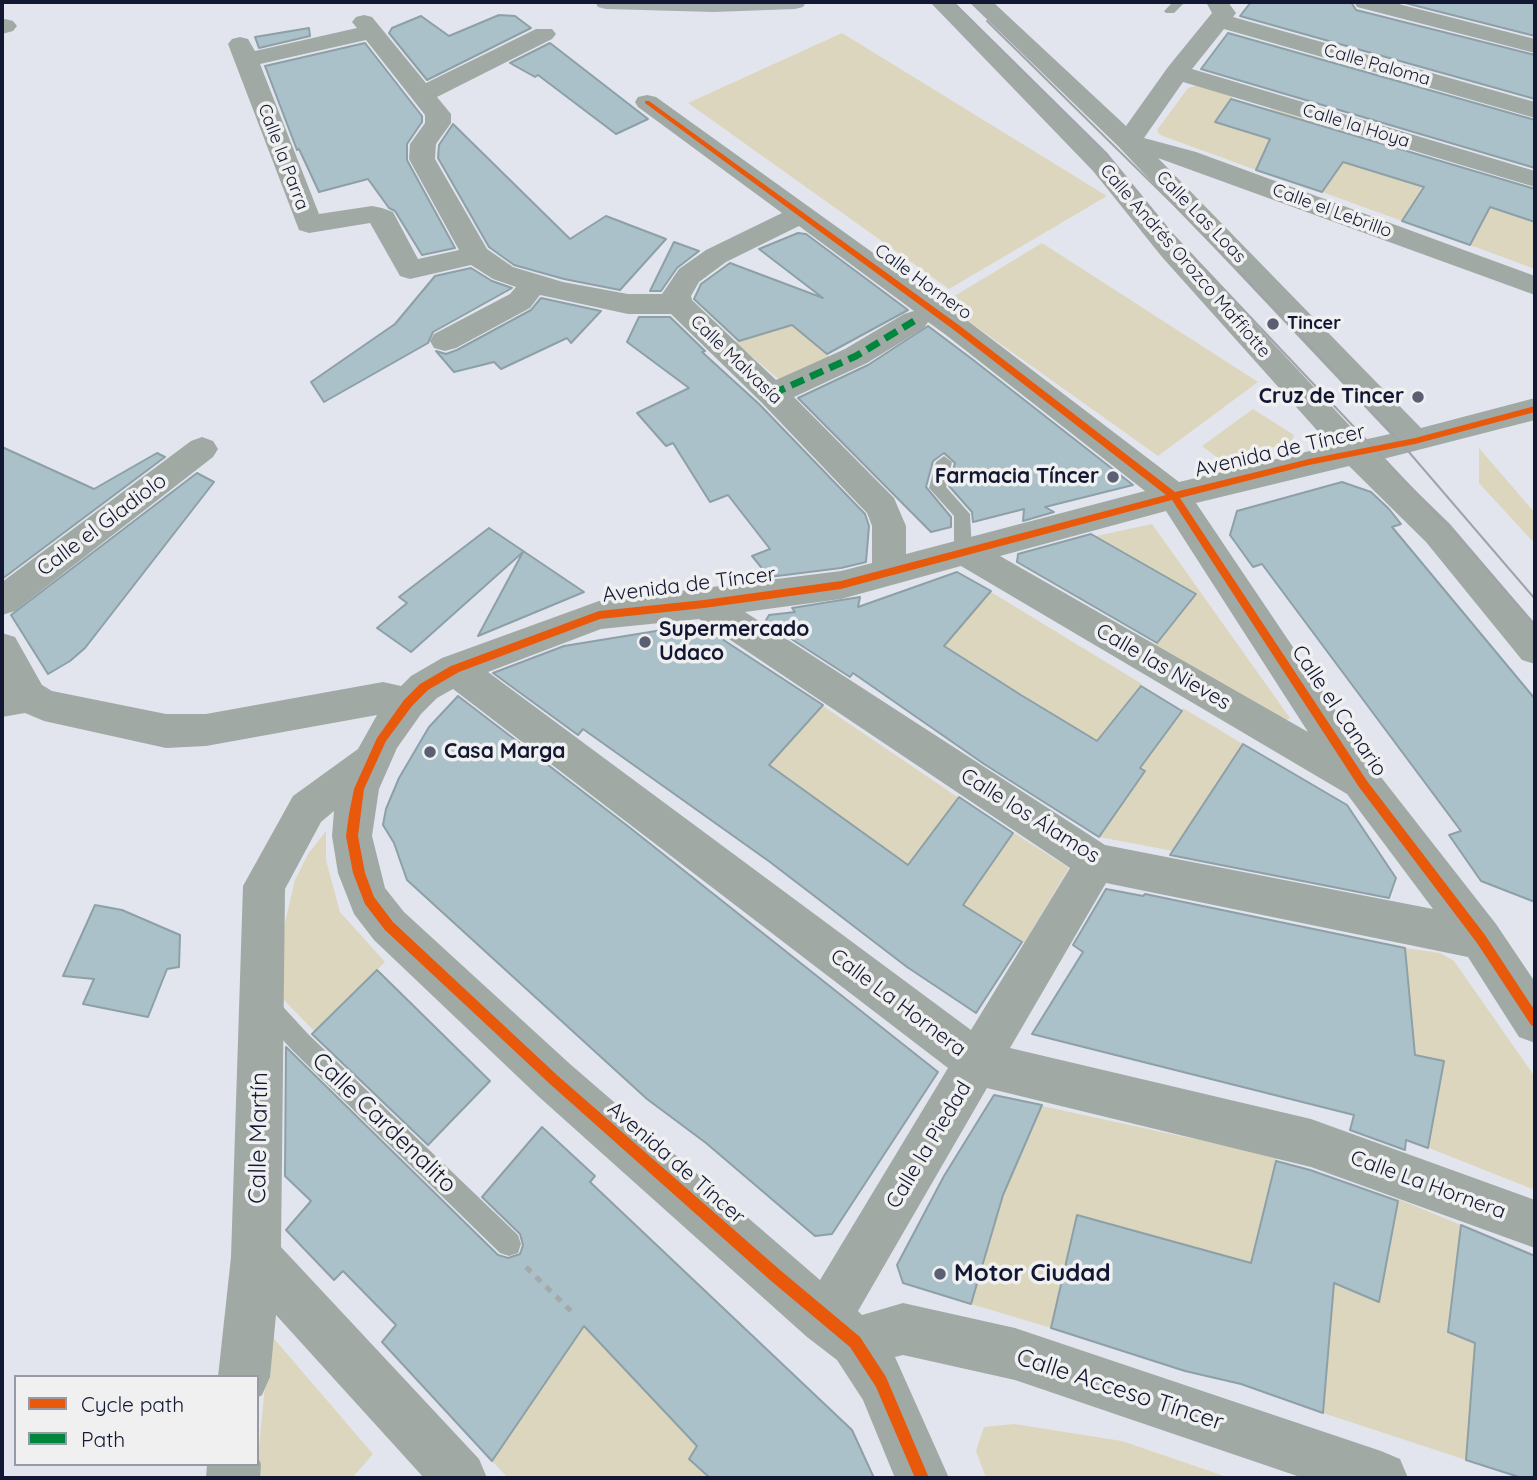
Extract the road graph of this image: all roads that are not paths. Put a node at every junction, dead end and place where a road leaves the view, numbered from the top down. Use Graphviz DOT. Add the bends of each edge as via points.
graph roads {
  1 [pos="606,2"];
  2 [pos="795,2"];
  3 [pos="941,2"];
  4 [pos="980,2"];
  5 [pos="1179,2"];
  6 [pos="1365,2"];
  7 [pos="1170,11"];
  8 [pos="1218,11"];
  9 [pos="544,34"];
  10 [pos="1535,46"];
  11 [pos="243,52"];
  12 [pos="1177,72"];
  13 [pos="422,94"];
  14 [pos="648,102"];
  15 [pos="1155,104"];
  16 [pos="1535,110"];
  17 [pos="1100,116"];
  18 [pos="1127,141"];
  19 [pos="1535,179"];
  20 [pos="800,215"];
  21 [pos="476,255"];
  22 [pos="533,284"];
  23 [pos="1535,286"];
  24 [pos="678,304"];
  25 [pos="915,321"];
  26 [pos="445,341"];
  27 [pos="772,394"];
  28 [pos="1535,409"];
  29 [pos="1415,441"];
  30 [pos="202,449"];
  31 [pos="1356,453"];
  32 [pos="944,462"];
  33 [pos="1174,496"];
  34 [pos="963,551"];
  35 [pos="889,574"];
  36 [pos="2,601"];
  37 [pos="704,604"];
  38 [pos="2,648"];
  39 [pos="1535,649"];
  40 [pos="455,669"];
  41 [pos="15,699"];
  42 [pos="408,703"];
  43 [pos="371,761"];
  44 [pos="1363,784"];
  45 [pos="1096,862"];
  46 [pos="1481,939"];
  47 [pos="262,1000"];
  48 [pos="1535,1021"];
  49 [pos="978,1063"];
  50 [pos="1535,1224"];
  51 [pos="509,1244"];
  52 [pos="256,1257"];
  53 [pos="840,1331"];
  54 [pos="244,1375"];
  55 [pos="460,1478"];
  56 [pos="922,1478"];
  57 [pos="1381,1478"];
  1 -- 2 [label="highway"];
  3 -- 31 [label="street, Calle Andrés Orozco Maffiotte" via="1102,165 1165,243"];
  4 -- 17 [label="street, Calle Las Loas"];
  5 -- 7 [label="lane"];
  6 -- 10 [label="street"];
  8 -- 12 [label="street"];
  8 -- 16 [label="street, Calle Paloma"];
  9 -- 13 [label="street"];
  11 -- 13 [label="street, Calle Malvasía" via="368,27"];
  11 -- 21 [label="street, Calle la Parra" via="309,224 372,214 383,218 410,270"];
  12 -- 15 [label="street"];
  12 -- 19 [label="street, Calle la Hoya"];
  13 -- 21 [label="street, Calle Malvasía" via="438,114 438,123 423,145 422,159"];
  14 -- 20 [label="street, Calle Hornero"];
  15 -- 17 [label="street" via="1132,116"];
  15 -- 18 [label="street"];
  17 -- 18 [label="street, Calle Las Loas"];
  18 -- 23 [label="street, Calle el Lebrillo" via="1187,158"];
  18 -- 29 [label="street, Calle Las Loas"];
  20 -- 24 [label="street" via="716,256 689,276 676,296"];
  20 -- 33 [label="street, Calle Hornero" via="957,328"];
  21 -- 22 [label="street, Calle Malvasía" via="503,273"];
  22 -- 24 [label="street, Calle Malvasía" via="628,304"];
  22 -- 26 [label="street" via="520,301"];
  24 -- 27 [label="street, Calle Malvasía"];
  25 -- 27 [label="street" via="856,356"];
  27 -- 35 [label="street, Calle Malvasía" via="882,507 889,526"];
  28 -- 29 [label="street, Avenida de Tíncer"];
  29 -- 31 [label="street, Avenida de Tíncer"];
  30 -- 36 [label="street, Calle el Gladiolo"];
  31 -- 33 [label="street, Avenida de Tíncer"];
  31 -- 39 [label="street, Calle Andrés Orozco Maffiotte" via="1438,534"];
  32 -- 34 [label="lane" via="937,488 962,514"];
  33 -- 34 [label="street, Avenida de Tíncer"];
  33 -- 44 [label="street, Calle el Canario"];
  34 -- 35 [label="street, Avenida de Tíncer"];
  34 -- 44 [label="street, Calle las Nieves"];
  35 -- 37 [label="street, Avenida de Tíncer"];
  37 -- 40 [label="street, Avenida de Tíncer" via="599,615"];
  37 -- 45 [label="street, Calle los Álamos"];
  38 -- 41 [label="street"];
  40 -- 42 [label="street, Avenida de Tíncer" via="424,687"];
  40 -- 49 [label="street, Calle La Hornera"];
  41 -- 42 [label="street" via="166,731 206,730 383,698"];
  42 -- 43 [label="street, Avenida de Tíncer"];
  43 -- 47 [label="street, Calle Martín" via="307,809 264,886"];
  43 -- 53 [label="street, Avenida de Tíncer" via="359,789 352,836 369,900 389,926 554,1080"];
  44 -- 46 [label="street, Calle el Canario"];
  45 -- 46 [label="street, Calle los Álamos"];
  45 -- 49 [label="street, Calle la Piedad"];
  46 -- 48 [label="street"];
  47 -- 51 [label="lane, Calle Cardenalito"];
  47 -- 52 [label="street, Calle Martín"];
  49 -- 50 [label="street, Calle La Hornera" via="1311,1143"];
  49 -- 53 [label="street, Calle la Piedad"];
  52 -- 54 [label="street, Calle Martín"];
  52 -- 55 [label="street"];
  53 -- 56 [label="street, Avenida de Tíncer" via="881,1382"];
  53 -- 57 [label="street, Calle Acceso Tíncer" via="903,1329 1014,1354"];
}
